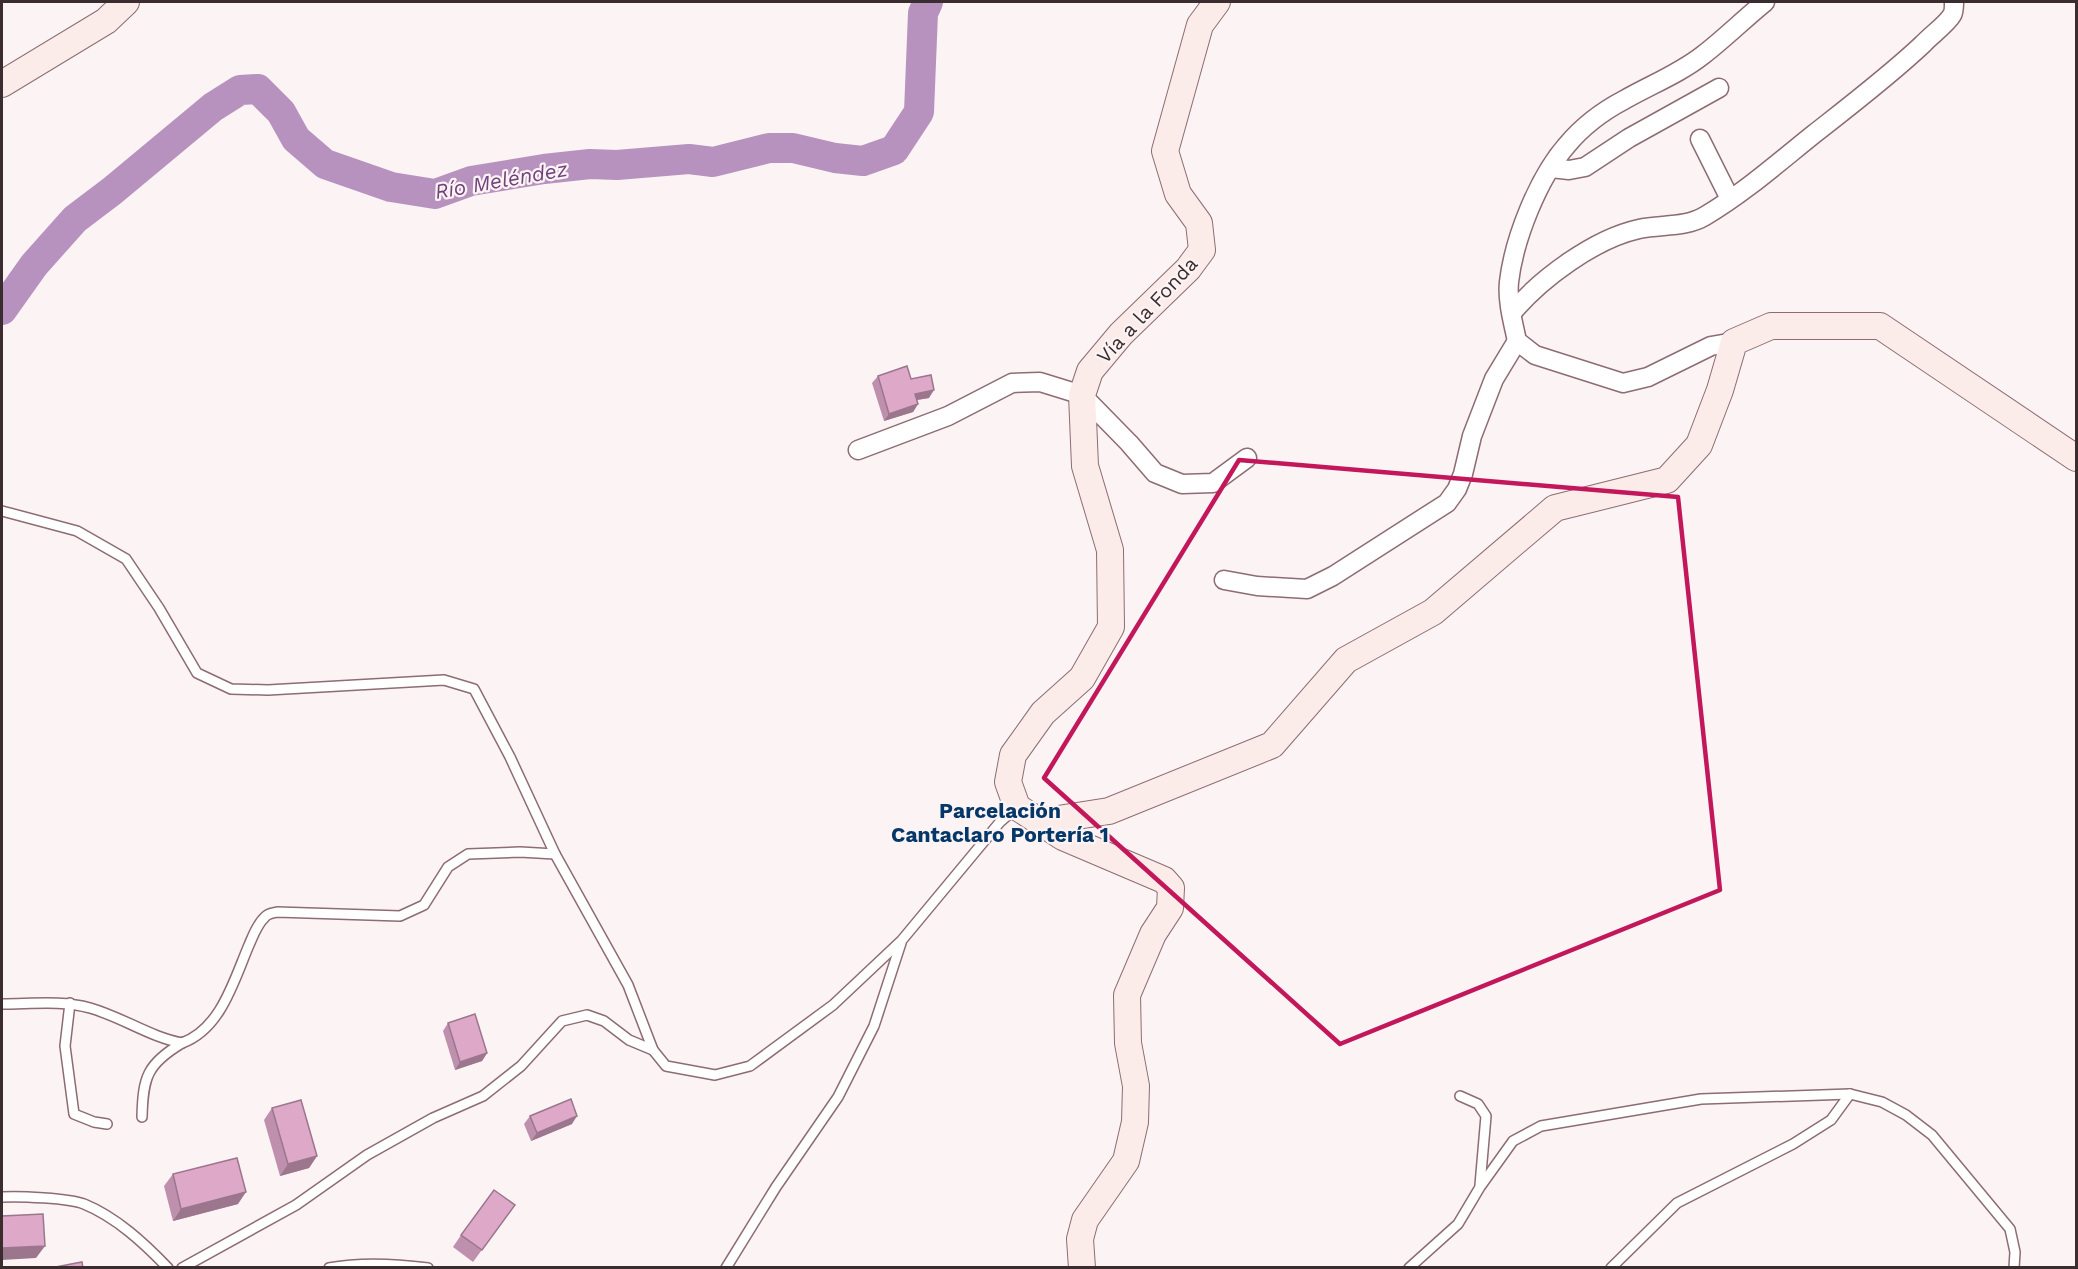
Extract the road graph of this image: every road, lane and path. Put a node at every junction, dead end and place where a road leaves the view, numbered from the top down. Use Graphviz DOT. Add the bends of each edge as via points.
graph roads {
  1 [pos="126,2"];
  2 [pos="1217,2"];
  3 [pos="1765,2"];
  4 [pos="1954,2"];
  5 [pos="2,84"];
  6 [pos="1719,88"];
  7 [pos="1700,139"];
  8 [pos="1551,168"];
  9 [pos="1730,199"];
  10 [pos="1512,314"];
  11 [pos="1517,341"];
  12 [pos="1734,342"];
  13 [pos="1082,395"];
  14 [pos="858,450"];
  15 [pos="1246,458"];
  16 [pos="2076,458"];
  17 [pos="2,511"];
  18 [pos="1224,580"];
  19 [pos="1017,807"];
  20 [pos="1039,822"];
  21 [pos="555,854"];
  22 [pos="902,940"];
  23 [pos="70,1003"];
  24 [pos="2,1004"];
  25 [pos="182,1043"];
  26 [pos="653,1050"];
  27 [pos="1850,1094"];
  28 [pos="1460,1096"];
  29 [pos="142,1117"];
  30 [pos="107,1124"];
  31 [pos="1480,1187"];
  32 [pos="2,1197"];
  33 [pos="168,1268"];
  34 [pos="182,1268"];
  35 [pos="329,1268"];
  36 [pos="429,1268"];
  37 [pos="726,1268"];
  38 [pos="1082,1268"];
  39 [pos="1409,1268"];
  40 [pos="1611,1268"];
  41 [pos="2014,1268"];
  1 -- 5 [label="street" via="106,21"];
  2 -- 13 [label="street, Vía a la Fonda" via="1200,25 1165,151 1178,194 1199,223 1202,250 1090,371"];
  3 -- 8 [label="street" via="1702,56 1593,120 1566,145"];
  4 -- 9 [label="street" via="1952,14 1886,77"];
  6 -- 8 [label="street" via="1584,167"];
  7 -- 9 [label="street"];
  8 -- 10 [label="street" via="1525,220 1515,251 1509,284"];
  9 -- 10 [label="street" via="1686,224 1656,225 1604,242 1564,266 1527,295"];
  10 -- 11 [label="street"];
  11 -- 12 [label="street" via="1535,355 1623,383 1648,377 1712,346"];
  11 -- 18 [label="street" via="1494,379 1472,436 1463,474 1447,503 1307,589"];
  12 -- 16 [label="street" via="1771,326 1880,326"];
  12 -- 20 [label="street" via="1699,445 1667,480 1555,508 1433,612 1346,660 1272,745 1109,811"];
  13 -- 14 [label="street" via="1040,382 1012,383 948,416"];
  13 -- 15 [label="street" via="1155,473 1182,484 1213,483"];
  13 -- 19 [label="street, Vía a la Fonda" via="1084,466 1110,550 1111,627 1082,678 1043,713 1012,754 1008,782"];
  17 -- 21 [label="lane" via="77,531 126,559 197,673 231,689 444,680 474,689"];
  19 -- 20 [label="street"];
  19 -- 22 [label="lane" via="1000,822"];
  20 -- 38 [label="street" via="1063,837 1164,880 1171,888 1170,908 1152,934 1127,995 1128,1043 1136,1086 1135,1122 1126,1161 1085,1220 1080,1239"];
  21 -- 25 [label="lane" via="468,854 448,867 424,905 400,916 266,914 213,1022 200,1035"];
  21 -- 26 [label="lane" via="628,985"];
  22 -- 26 [label="lane" via="833,1005 750,1066 715,1075 666,1066"];
  22 -- 37 [label="lane" via="874,1026 838,1097"];
  23 -- 24 [label="lane"];
  23 -- 25 [label="lane"];
  23 -- 30 [label="lane" via="65,1046 74,1114"];
  25 -- 29 [label="lane" via="150,1068"];
  26 -- 34 [label="lane" via="587,1015 562,1021 521,1066 483,1096 433,1118 368,1155 296,1205"];
  27 -- 31 [label="lane" via="1701,1099 1541,1126 1512,1141"];
  27 -- 40 [label="lane" via="1831,1120 1793,1144 1677,1203"];
  27 -- 41 [label="lane" via="1882,1102 1932,1136 2010,1229"];
  28 -- 31 [label="lane" via="1478,1104 1486,1116"];
  31 -- 39 [label="lane" via="1458,1224"];
  32 -- 33 [label="lane" via="82,1203 124,1227"];
  35 -- 36 [label="lane"];
}
